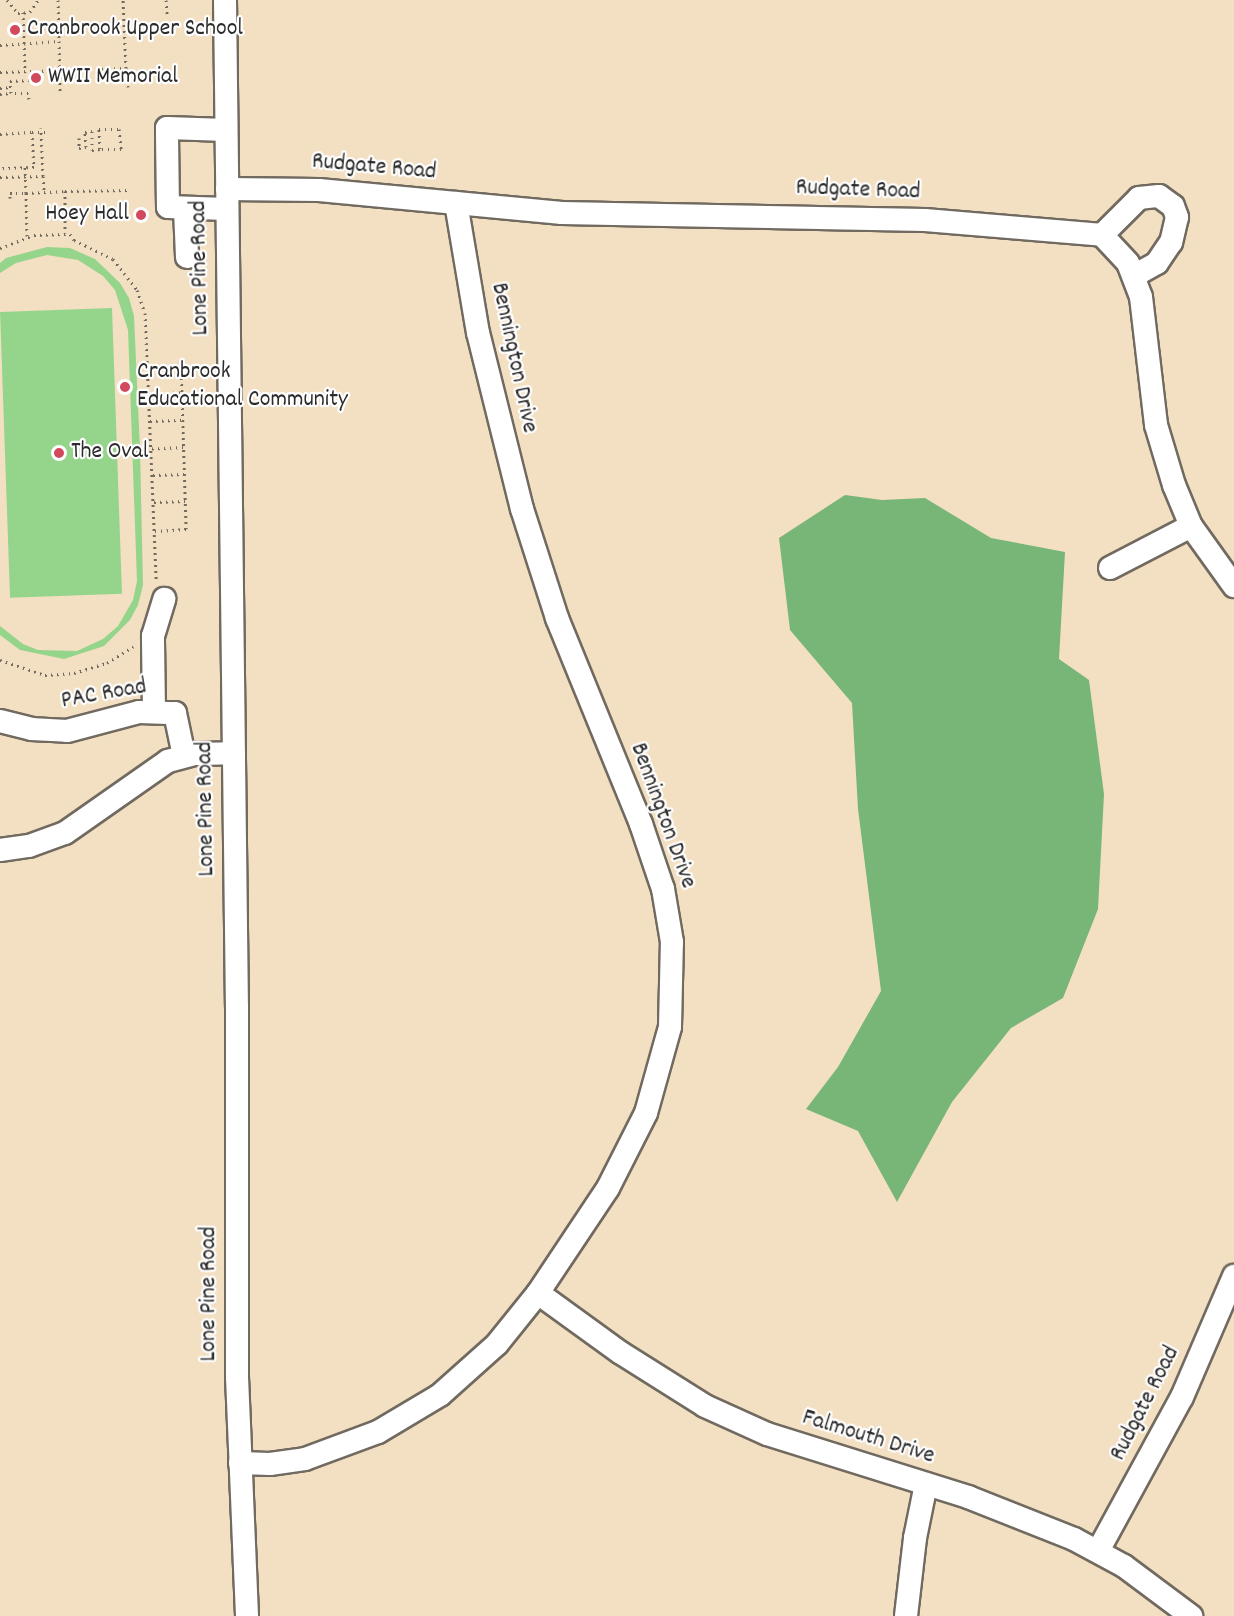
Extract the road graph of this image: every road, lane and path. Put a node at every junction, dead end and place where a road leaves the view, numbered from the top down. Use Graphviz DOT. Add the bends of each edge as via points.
graph roads {
  1 [pos="7,0"];
  2 [pos="39,0"];
  3 [pos="58,0"];
  4 [pos="123,0"];
  5 [pos="166,0"];
  6 [pos="225,0"];
  7 [pos="23,12"];
  8 [pos="166,14"];
  9 [pos="59,41"];
  10 [pos="24,43"];
  11 [pos="0,45"];
  12 [pos="126,68"];
  13 [pos="60,71"];
  14 [pos="0,72"];
  15 [pos="25,72"];
  16 [pos="32,72"];
  17 [pos="10,87"];
  18 [pos="128,87"];
  19 [pos="0,88"];
  20 [pos="11,93"];
  21 [pos="0,94"];
  22 [pos="60,94"];
  23 [pos="29,99"];
  24 [pos="41,128"];
  25 [pos="226,130"];
  26 [pos="32,132"];
  27 [pos="47,132"];
  28 [pos="0,134"];
  29 [pos="79,138"];
  30 [pos="100,149"];
  31 [pos="25,167"];
  32 [pos="0,168"];
  33 [pos="43,176"];
  34 [pos="0,177"];
  35 [pos="128,190"];
  36 [pos="65,191"];
  37 [pos="44,192"];
  38 [pos="26,193"];
  39 [pos="10,198"];
  40 [pos="227,199"];
  41 [pos="456,203"];
  42 [pos="185,209"];
  43 [pos="65,233"];
  44 [pos="1102,235"];
  45 [pos="27,236"];
  46 [pos="0,248"];
  47 [pos="187,257"];
  48 [pos="1134,276"];
  49 [pos="147,367"];
  50 [pos="182,392"];
  51 [pos="148,394"];
  52 [pos="183,420"];
  53 [pos="150,421"];
  54 [pos="184,447"];
  55 [pos="150,448"];
  56 [pos="140,449"];
  57 [pos="184,474"];
  58 [pos="153,475"];
  59 [pos="185,501"];
  60 [pos="154,502"];
  61 [pos="1191,526"];
  62 [pos="155,531"];
  63 [pos="1110,568"];
  64 [pos="1234,586"];
  65 [pos="160,596"];
  66 [pos="141,639"];
  67 [pos="0,660"];
  68 [pos="154,712"];
  69 [pos="0,721"];
  70 [pos="234,753"];
  71 [pos="184,756"];
  72 [pos="0,850"];
  73 [pos="1234,1276"];
  74 [pos="538,1293"];
  75 [pos="1229,1306"];
  76 [pos="240,1463"];
  77 [pos="926,1485"];
  78 [pos="1098,1551"];
  79 [pos="247,1616"];
  80 [pos="906,1616"];
  81 [pos="1191,1616"];
  1 -- 7 [label="path" via="18,13"];
  2 -- 7 [label="path" via="30,12"];
  3 -- 9 [label="path"];
  4 -- 12 [label="path"];
  5 -- 8 [label="path"];
  6 -- 25 [label="street, Lone Pine Road"];
  7 -- 10 [label="path"];
  9 -- 10 [label="path"];
  9 -- 13 [label="path"];
  10 -- 11 [label="path"];
  10 -- 15 [label="path"];
  12 -- 13 [label="path"];
  12 -- 18 [label="path"];
  13 -- 16 [label="path"];
  13 -- 22 [label="path"];
  14 -- 15 [label="path"];
  15 -- 16 [label="path"];
  16 -- 17 [label="path" via="30,80 10,81"];
  17 -- 19 [label="path"];
  17 -- 20 [label="path"];
  20 -- 21 [label="path"];
  20 -- 23 [label="path" via="28,93"];
  24 -- 33 [label="path, bridge"];
  25 -- 40 [label="street, Lone Pine Road"];
  25 -- 42 [label="street" via="166,128 168,207"];
  26 -- 27 [label="path"];
  26 -- 28 [label="path"];
  26 -- 31 [label="path" via="34,167"];
  29 -- 30 [label="path" via="79,148 86,147 85,132 92,131 92,150"];
  30 -- 30 [label="path" via="99,129 119,129 121,148"];
  31 -- 32 [label="path"];
  31 -- 38 [label="path"];
  33 -- 34 [label="path, bridge"];
  33 -- 37 [label="path"];
  35 -- 36 [label="path"];
  36 -- 37 [label="path"];
  36 -- 43 [label="path"];
  37 -- 38 [label="path"];
  38 -- 39 [label="path" via="10,193"];
  38 -- 45 [label="path"];
  40 -- 41 [label="street, Rudgate Road" via="319,190"];
  40 -- 42 [label="street, Rudgate Road"];
  40 -- 70 [label="street, Lone Pine Road"];
  41 -- 44 [label="street, Rudgate Road" via="603,215 925,220"];
  41 -- 74 [label="street, Bennington Drive" via="478,333 516,490 557,618 651,850 663,889 672,942 670,1027 646,1113 608,1188"];
  42 -- 47 [label="street"];
  43 -- 45 [label="path"];
  43 -- 49 [label="path" via="98,249 127,273 145,313"];
  44 -- 48 [label="street" via="1121,252"];
  44 -- 48 [label="street" via="1139,198 1159,196 1173,206 1177,217 1171,242 1157,262"];
  45 -- 46 [label="path"];
  48 -- 61 [label="street" via="1141,297 1156,425"];
  49 -- 50 [label="path" via="181,366"];
  49 -- 51 [label="path"];
  50 -- 51 [label="path"];
  50 -- 52 [label="path"];
  51 -- 53 [label="path"];
  52 -- 53 [label="path"];
  52 -- 54 [label="path"];
  53 -- 55 [label="path"];
  54 -- 55 [label="path"];
  54 -- 57 [label="path"];
  55 -- 56 [label="path"];
  55 -- 58 [label="path"];
  57 -- 58 [label="path"];
  57 -- 59 [label="path"];
  58 -- 60 [label="path"];
  59 -- 60 [label="path"];
  59 -- 62 [label="path" via="186,529"];
  60 -- 62 [label="path"];
  61 -- 63 [label="street"];
  61 -- 64 [label="street"];
  62 -- 65 [label="path"];
  65 -- 68 [label="street" via="153,636"];
  66 -- 67 [label="path" via="122,656 74,674 45,675"];
  68 -- 69 [label="street, PAC Road" via="139,712 68,731 31,729"];
  68 -- 71 [label="street, PAC Road" via="175,713"];
  70 -- 71 [label="street"];
  70 -- 76 [label="street, Lone Pine Road"];
  71 -- 72 [label="street" via="156,768 103,809 65,832 29,846"];
  73 -- 75 [label="street, Rudgate Road"];
  74 -- 76 [label="street, Bennington Drive" via="468,1372 400,1422 305,1459"];
  74 -- 77 [label="street, Falmouth Drive" via="621,1353 705,1406 767,1434"];
  75 -- 78 [label="street, Rudgate Road"];
  76 -- 79 [label="street, Lone Pine Road"];
  77 -- 78 [label="street, Falmouth Drive" via="1007,1510"];
  77 -- 80 [label="street"];
  78 -- 81 [label="street, Falmouth Drive"];
}
